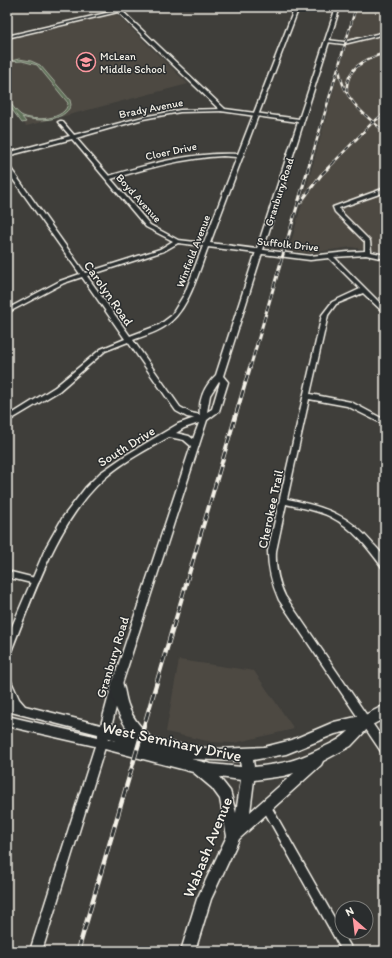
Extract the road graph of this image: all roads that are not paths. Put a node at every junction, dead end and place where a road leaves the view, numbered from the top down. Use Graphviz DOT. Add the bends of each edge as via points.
graph roads {
  1 [pos="115,7"];
  2 [pos="137,7"];
  3 [pos="297,7"];
  4 [pos="338,7"];
  5 [pos="119,11"];
  6 [pos="385,33"];
  7 [pos="7,37"];
  8 [pos="328,41"];
  9 [pos="223,110"];
  10 [pos="256,114"];
  11 [pos="302,120"];
  12 [pos="60,122"];
  13 [pos="73,137"];
  14 [pos="7,155"];
  15 [pos="240,156"];
  16 [pos="7,167"];
  17 [pos="108,178"];
  18 [pos="385,190"];
  19 [pos="177,241"];
  20 [pos="206,244"];
  21 [pos="260,251"];
  22 [pos="368,252"];
  23 [pos="331,257"];
  24 [pos="385,257"];
  25 [pos="83,275"];
  26 [pos="364,290"];
  27 [pos="7,311"];
  28 [pos="385,311"];
  29 [pos="128,340"];
  30 [pos="220,376"];
  31 [pos="308,396"];
  32 [pos="204,418"];
  33 [pos="7,420"];
  34 [pos="385,423"];
  35 [pos="170,434"];
  36 [pos="195,445"];
  37 [pos="284,501"];
  38 [pos="385,564"];
  39 [pos="7,574"];
  40 [pos="35,581"];
  41 [pos="7,649"];
  42 [pos="7,682"];
  43 [pos="117,684"];
  44 [pos="7,706"];
  45 [pos="22,710"];
  46 [pos="385,711"];
  47 [pos="9,722"];
  48 [pos="365,722"];
  49 [pos="103,737"];
  50 [pos="150,746"];
  51 [pos="385,750"];
  52 [pos="327,752"];
  53 [pos="246,755"];
  54 [pos="193,765"];
  55 [pos="248,774"];
  56 [pos="266,806"];
  57 [pos="233,836"];
  58 [pos="36,951"];
  59 [pos="188,951"];
  60 [pos="348,951"];
  1 -- 5 [label="street"];
  2 -- 5 [label="street"];
  3 -- 10 [label="street, Winfield Avenue"];
  4 -- 8 [label="street, Granbury Road"];
  5 -- 7 [label="street"];
  5 -- 9 [label="street"];
  6 -- 8 [label="street" via="344,43"];
  8 -- 11 [label="street, Granbury Road"];
  9 -- 10 [label="street, Brady Avenue"];
  9 -- 13 [label="street, Brady Avenue" via="168,113"];
  10 -- 11 [label="street, Brady Avenue"];
  10 -- 15 [label="street, Winfield Avenue"];
  11 -- 21 [label="street, Granbury Road"];
  12 -- 13 [label="street, Boyd Avenue"];
  13 -- 14 [label="street, Brady Avenue"];
  13 -- 17 [label="street, Boyd Avenue"];
  15 -- 17 [label="street, Cloer Drive" via="211,154 172,159"];
  15 -- 20 [label="street, Winfield Avenue"];
  16 -- 25 [label="street, Carolyn Road"];
  17 -- 19 [label="street, Boyd Avenue" via="148,226"];
  18 -- 22 [label="street" via="336,207 368,242"];
  19 -- 20 [label="street, Boyd Avenue"];
  19 -- 25 [label="street" via="162,250"];
  20 -- 21 [label="street, Suffolk Drive"];
  20 -- 29 [label="street, Winfield Avenue" via="188,293 173,317 161,326"];
  21 -- 23 [label="street, Suffolk Drive" via="310,258"];
  21 -- 30 [label="street, Granbury Road"];
  22 -- 23 [label="street, Suffolk Drive"];
  22 -- 24 [label="street"];
  23 -- 26 [label="street"];
  25 -- 27 [label="street" via="49,288"];
  25 -- 29 [label="street, Carolyn Road"];
  26 -- 28 [label="street"];
  26 -- 31 [label="street, Cherokee Trail" via="334,303 325,315"];
  29 -- 32 [label="street, Carolyn Road" via="178,409 189,415"];
  29 -- 33 [label="street, Winfield Avenue" via="103,350 57,389"];
  30 -- 32 [label="street, Granbury Road" via="212,382 202,408"];
  30 -- 32 [label="street, Granbury Road" via="224,382 215,411"];
  31 -- 34 [label="street" via="349,404"];
  31 -- 37 [label="street, Cherokee Trail"];
  32 -- 35 [label="street, South Drive" via="181,426"];
  32 -- 36 [label="street, Granbury Road"];
  35 -- 36 [label="street" via="186,438"];
  35 -- 40 [label="street, South Drive" via="129,457 103,475 89,489 66,519 48,549"];
  36 -- 43 [label="street, Granbury Road"];
  37 -- 38 [label="street" via="323,510 346,523 361,535"];
  37 -- 48 [label="street, Cherokee Trail" via="272,551 275,583 282,598"];
  39 -- 40 [label="street"];
  40 -- 41 [label="street, South Drive"];
  42 -- 45 [label="street"];
  43 -- 49 [label="street, Granbury Road"];
  43 -- 50 [label="main road" via="120,703 128,720"];
  44 -- 45 [label="street, West Seminary Drive"];
  45 -- 49 [label="street, West Seminary Drive"];
  46 -- 48 [label="main road, West Seminary Drive"];
  47 -- 49 [label="street, West Seminary Drive"];
  48 -- 51 [label="street, Cherokee Trail"];
  48 -- 52 [label="main road, West Seminary Drive" via="347,742"];
  48 -- 53 [label="main road, West Seminary Drive" via="335,728 304,743 284,749"];
  49 -- 50 [label="main road, West Seminary Drive"];
  49 -- 54 [label="main road, West Seminary Drive"];
  49 -- 58 [label="street, Granbury Road"];
  50 -- 53 [label="main road, West Seminary Drive" via="180,751"];
  52 -- 55 [label="main road, West Seminary Drive" via="306,763 283,770"];
  52 -- 56 [label="main road"];
  53 -- 55 [label="main road, Wabash Avenue"];
  54 -- 55 [label="main road, West Seminary Drive"];
  54 -- 57 [label="main road" via="221,787 228,801"];
  55 -- 57 [label="main road, Wabash Avenue" via="245,804"];
  56 -- 57 [label="main road"];
  56 -- 60 [label="street"];
  57 -- 59 [label="main road, Wabash Avenue" via="202,903"];
}
